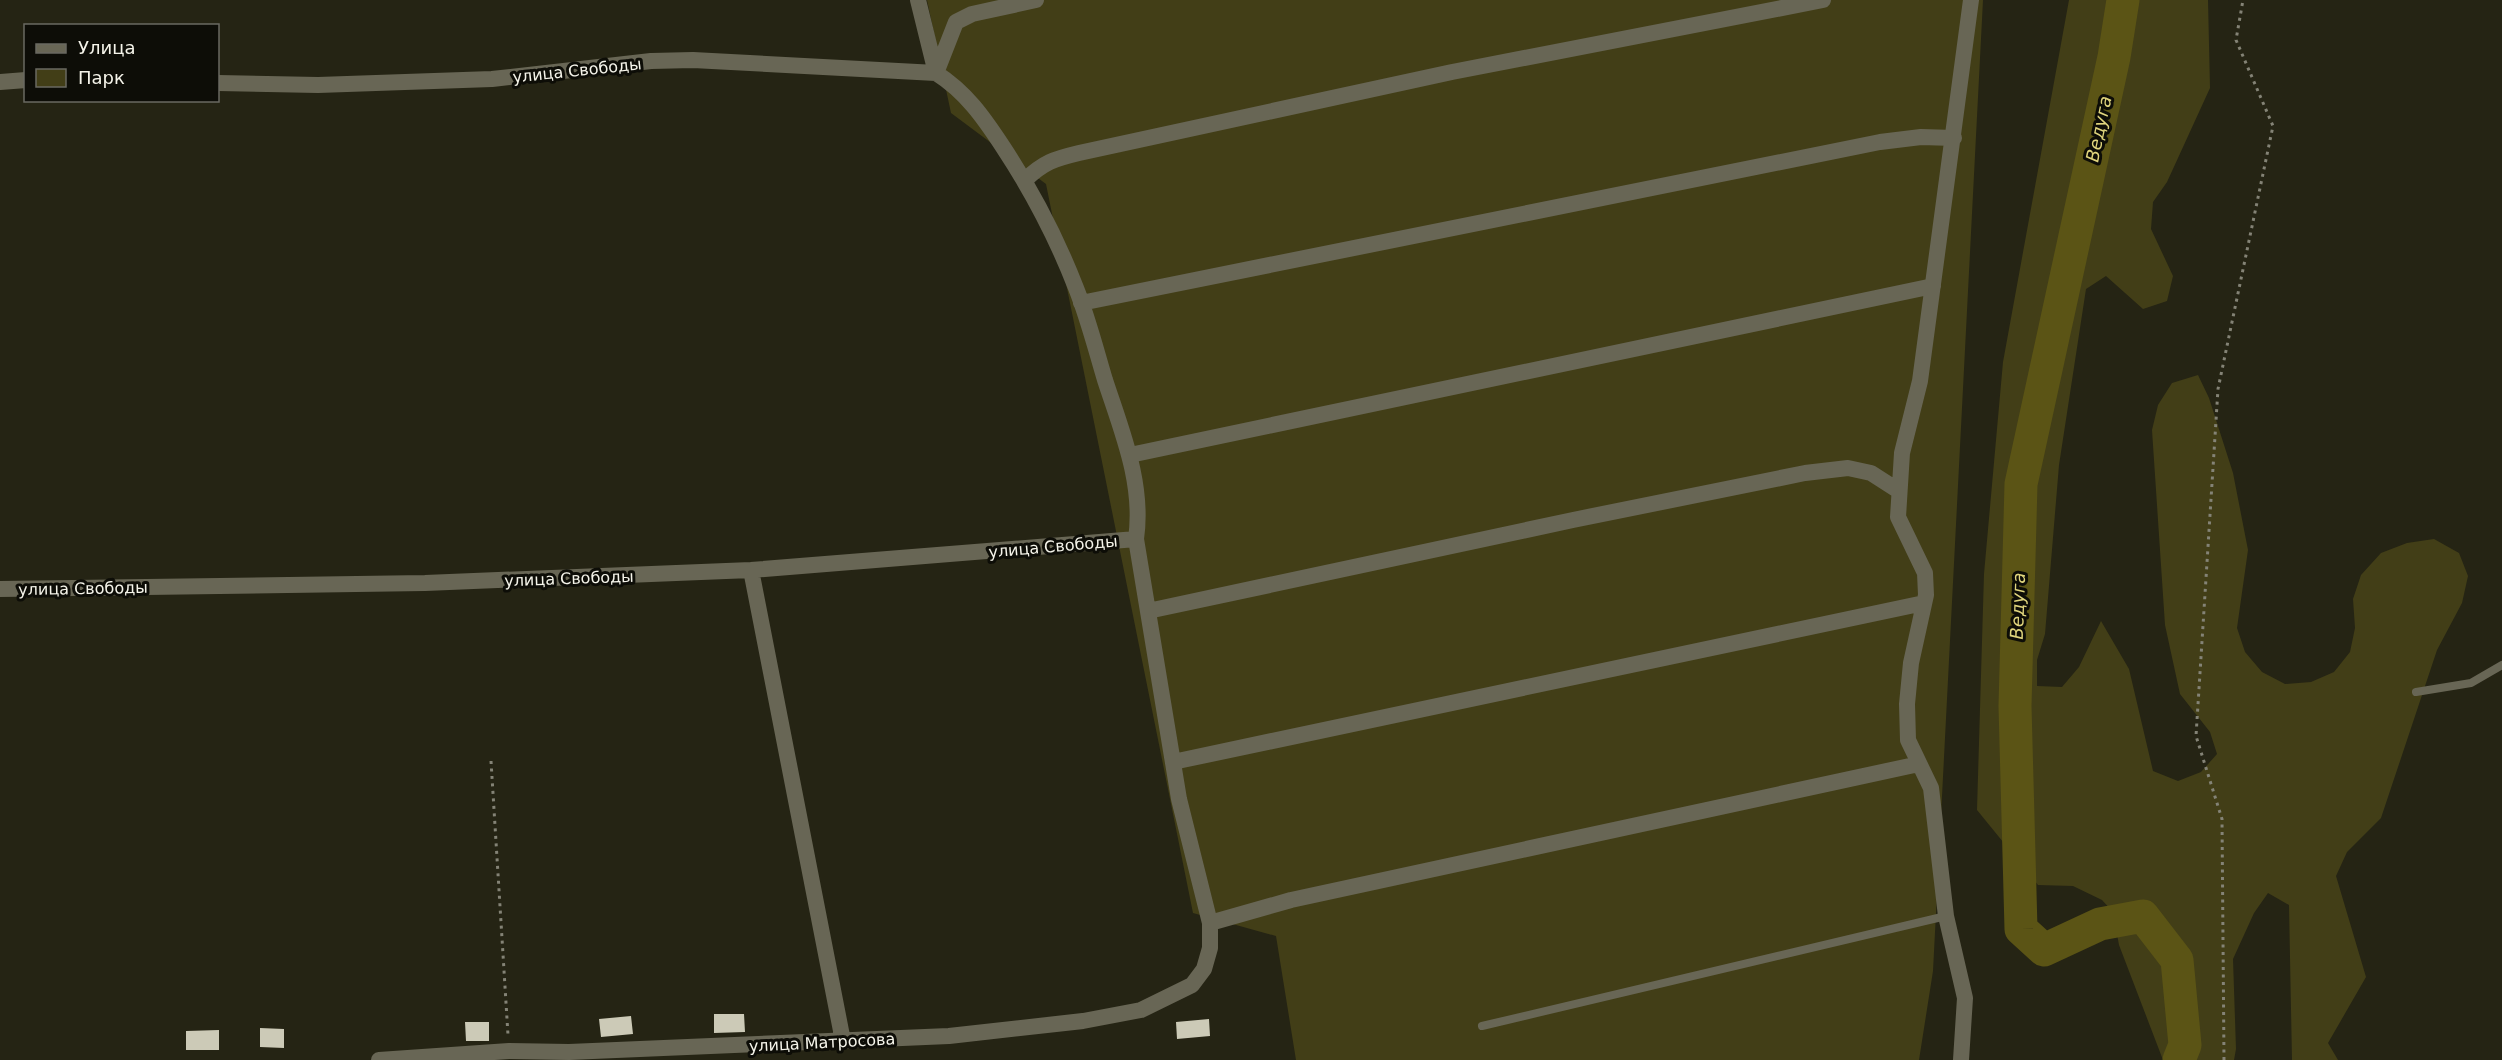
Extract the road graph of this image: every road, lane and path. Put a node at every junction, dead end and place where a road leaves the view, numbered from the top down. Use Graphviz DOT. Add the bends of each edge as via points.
graph roads {
  1 [pos="918,0"];
  2 [pos="1036,0"];
  3 [pos="1823,0"];
  4 [pos="1971,0"];
  5 [pos="2243,0"];
  6 [pos="936,73"];
  7 [pos="24,80"];
  8 [pos="0,82"];
  9 [pos="219,82"];
  10 [pos="1954,138"];
  11 [pos="1025,180"];
  12 [pos="1933,286"];
  13 [pos="1081,303"];
  14 [pos="1130,455"];
  15 [pos="1899,491"];
  16 [pos="1136,539"];
  17 [pos="751,570"];
  18 [pos="0,589"];
  19 [pos="1924,603"];
  20 [pos="1148,610"];
  21 [pos="2502,664"];
  22 [pos="2416,692"];
  23 [pos="491,761"];
  24 [pos="1173,762"];
  25 [pos="1919,764"];
  26 [pos="1946,916"];
  27 [pos="1210,923"];
  28 [pos="1482,1026"];
  29 [pos="843,1041"];
  30 [pos="509,1051"];
  31 [pos="570,1056"];
  32 [pos="379,1060"];
  33 [pos="1961,1060"];
  34 [pos="2224,1060"];
  1 -- 6 [label="street"];
  2 -- 6 [label="street" via="972,14 956,22"];
  3 -- 11 [label="street" via="1452,72 1079,153 1041,165"];
  4 -- 10 [label="street"];
  5 -- 34 [label="path" via="2236,40 2273,126 2218,388 2196,736 2222,819"];
  6 -- 9 [label="street, улица Свободы" via="693,60 492,79 318,85"];
  6 -- 11 [label="street, улица Матросова" via="954,84 980,112"];
  7 -- 8 [label="street"];
  10 -- 12 [label="street"];
  10 -- 13 [label="street" via="1880,142"];
  11 -- 13 [label="street, улица Матросова"];
  12 -- 14 [label="street"];
  12 -- 15 [label="street" via="1920,381 1902,453"];
  13 -- 14 [label="street, улица Матросова"];
  14 -- 16 [label="street, улица Матросова" via="1139,514"];
  15 -- 19 [label="street" via="1898,518 1925,573"];
  15 -- 20 [label="street" via="1871,473 1848,468 1805,473"];
  16 -- 17 [label="street, улица Свободы"];
  16 -- 20 [label="street, улица Матросова"];
  17 -- 18 [label="street, улица Свободы" via="425,584"];
  17 -- 29 [label="street"];
  19 -- 24 [label="street"];
  19 -- 25 [label="street" via="1906,704 1908,740"];
  20 -- 24 [label="street, улица Матросова"];
  21 -- 22 [label="lane" via="2471,683"];
  23 -- 30 [label="path"];
  24 -- 27 [label="street, улица Матросова"];
  25 -- 26 [label="street" via="1931,788"];
  25 -- 27 [label="street" via="1291,900"];
  26 -- 28 [label="lane"];
  26 -- 33 [label="street" via="1965,998"];
  27 -- 29 [label="street, улица Матросова" via="1204,969 1192,985 1141,1010 1083,1021 949,1036"];
  29 -- 31 [label="street, улица Матросова"];
  30 -- 31 [label="street, улица Матросова"];
  30 -- 32 [label="street, улица Матросова"];
}
